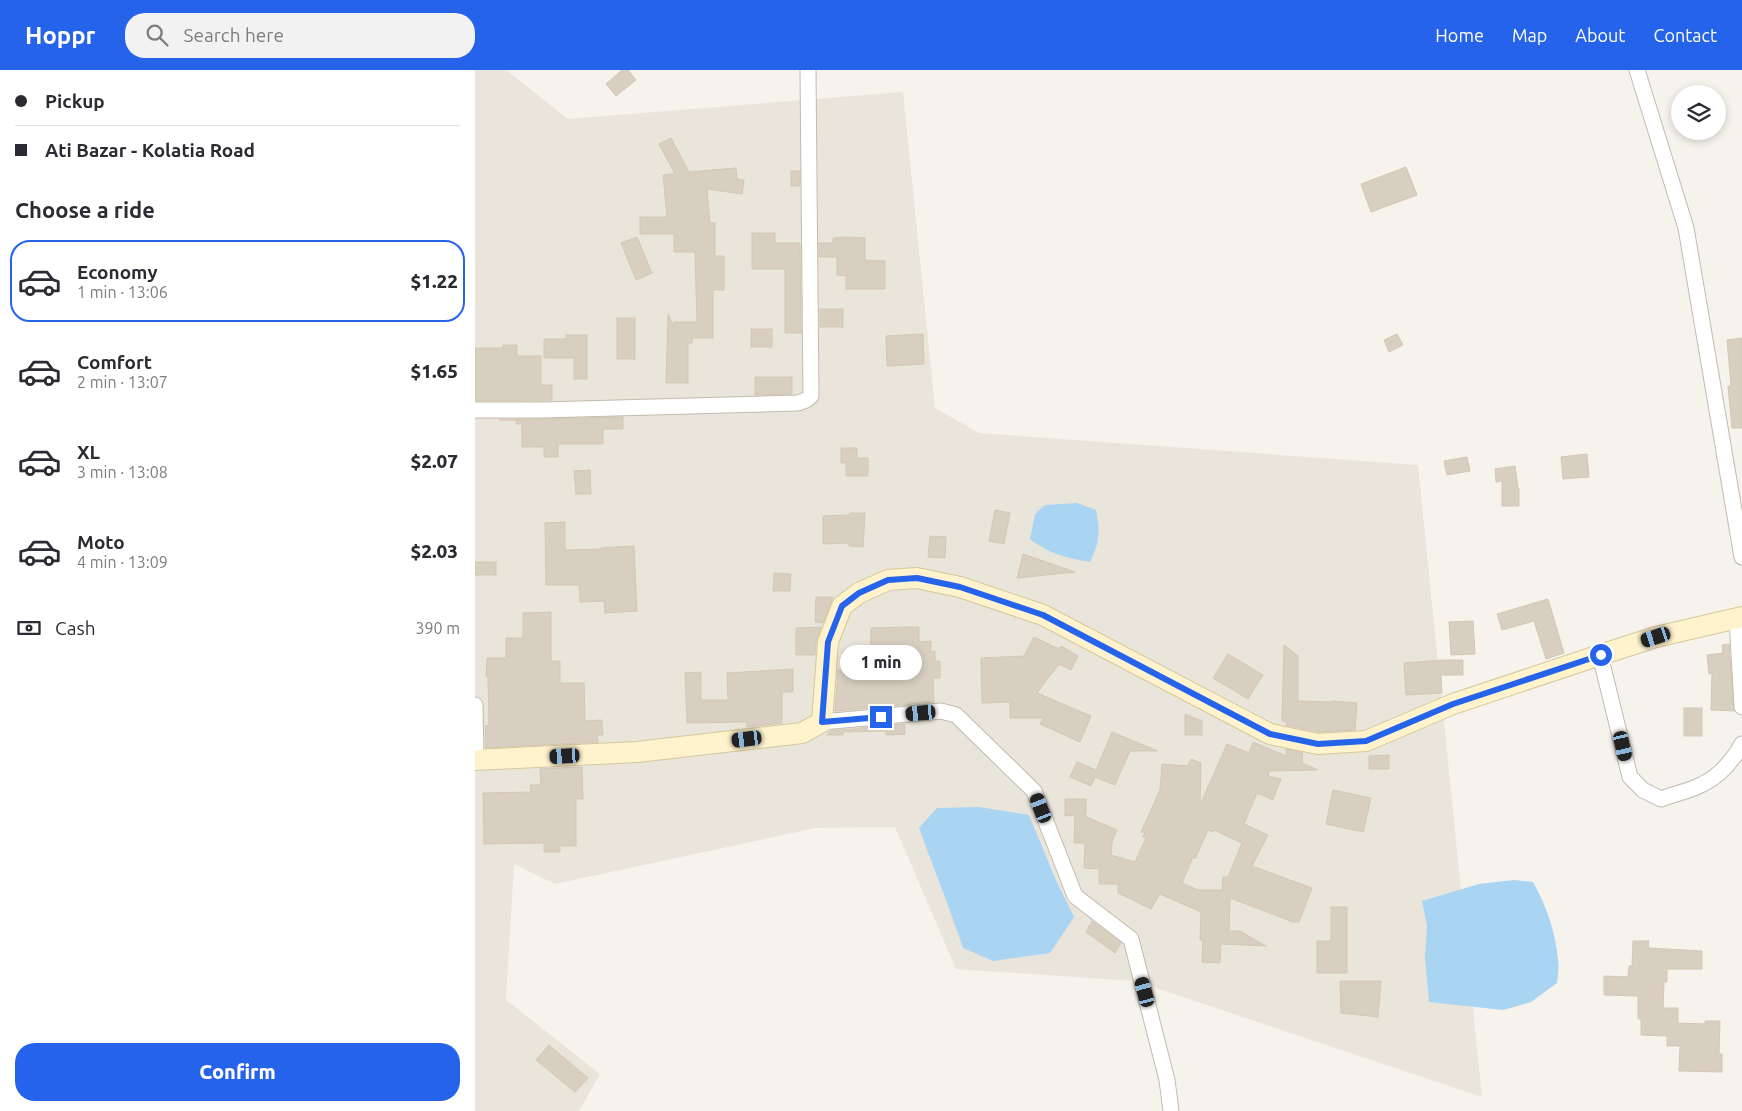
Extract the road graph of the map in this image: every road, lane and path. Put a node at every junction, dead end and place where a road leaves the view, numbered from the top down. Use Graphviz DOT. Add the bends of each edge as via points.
graph roads {
  1 [pos="808,70"];
  2 [pos="1637,70"];
  3 [pos="475,410"];
  4 [pos="1742,557"];
  5 [pos="1739,618"];
  6 [pos="1601,655"];
  7 [pos="475,705"];
  8 [pos="1742,707"];
  9 [pos="822,722"];
  10 [pos="1742,744"];
  11 [pos="476,760"];
  12 [pos="1171,1111"];
  1 -- 3 [label="street" via="811,396 798,403"];
  2 -- 4 [label="street" via="1686,228"];
  5 -- 6 [label="main road" via="1656,637"];
  5 -- 8 [label="street"];
  6 -- 9 [label="main road" via="1453,704 1366,741 1318,744 1270,734 1043,615 960,587 917,578 888,580 859,593 842,606 828,642"];
  6 -- 10 [label="street" via="1630,777 1643,790 1661,799 1703,784 1722,769"];
  7 -- 11 [label="street"];
  9 -- 11 [label="main road" via="802,733 637,752"];
  9 -- 12 [label="street" via="941,711 956,716 1034,791 1075,896 1131,939 1167,1080"];
}
